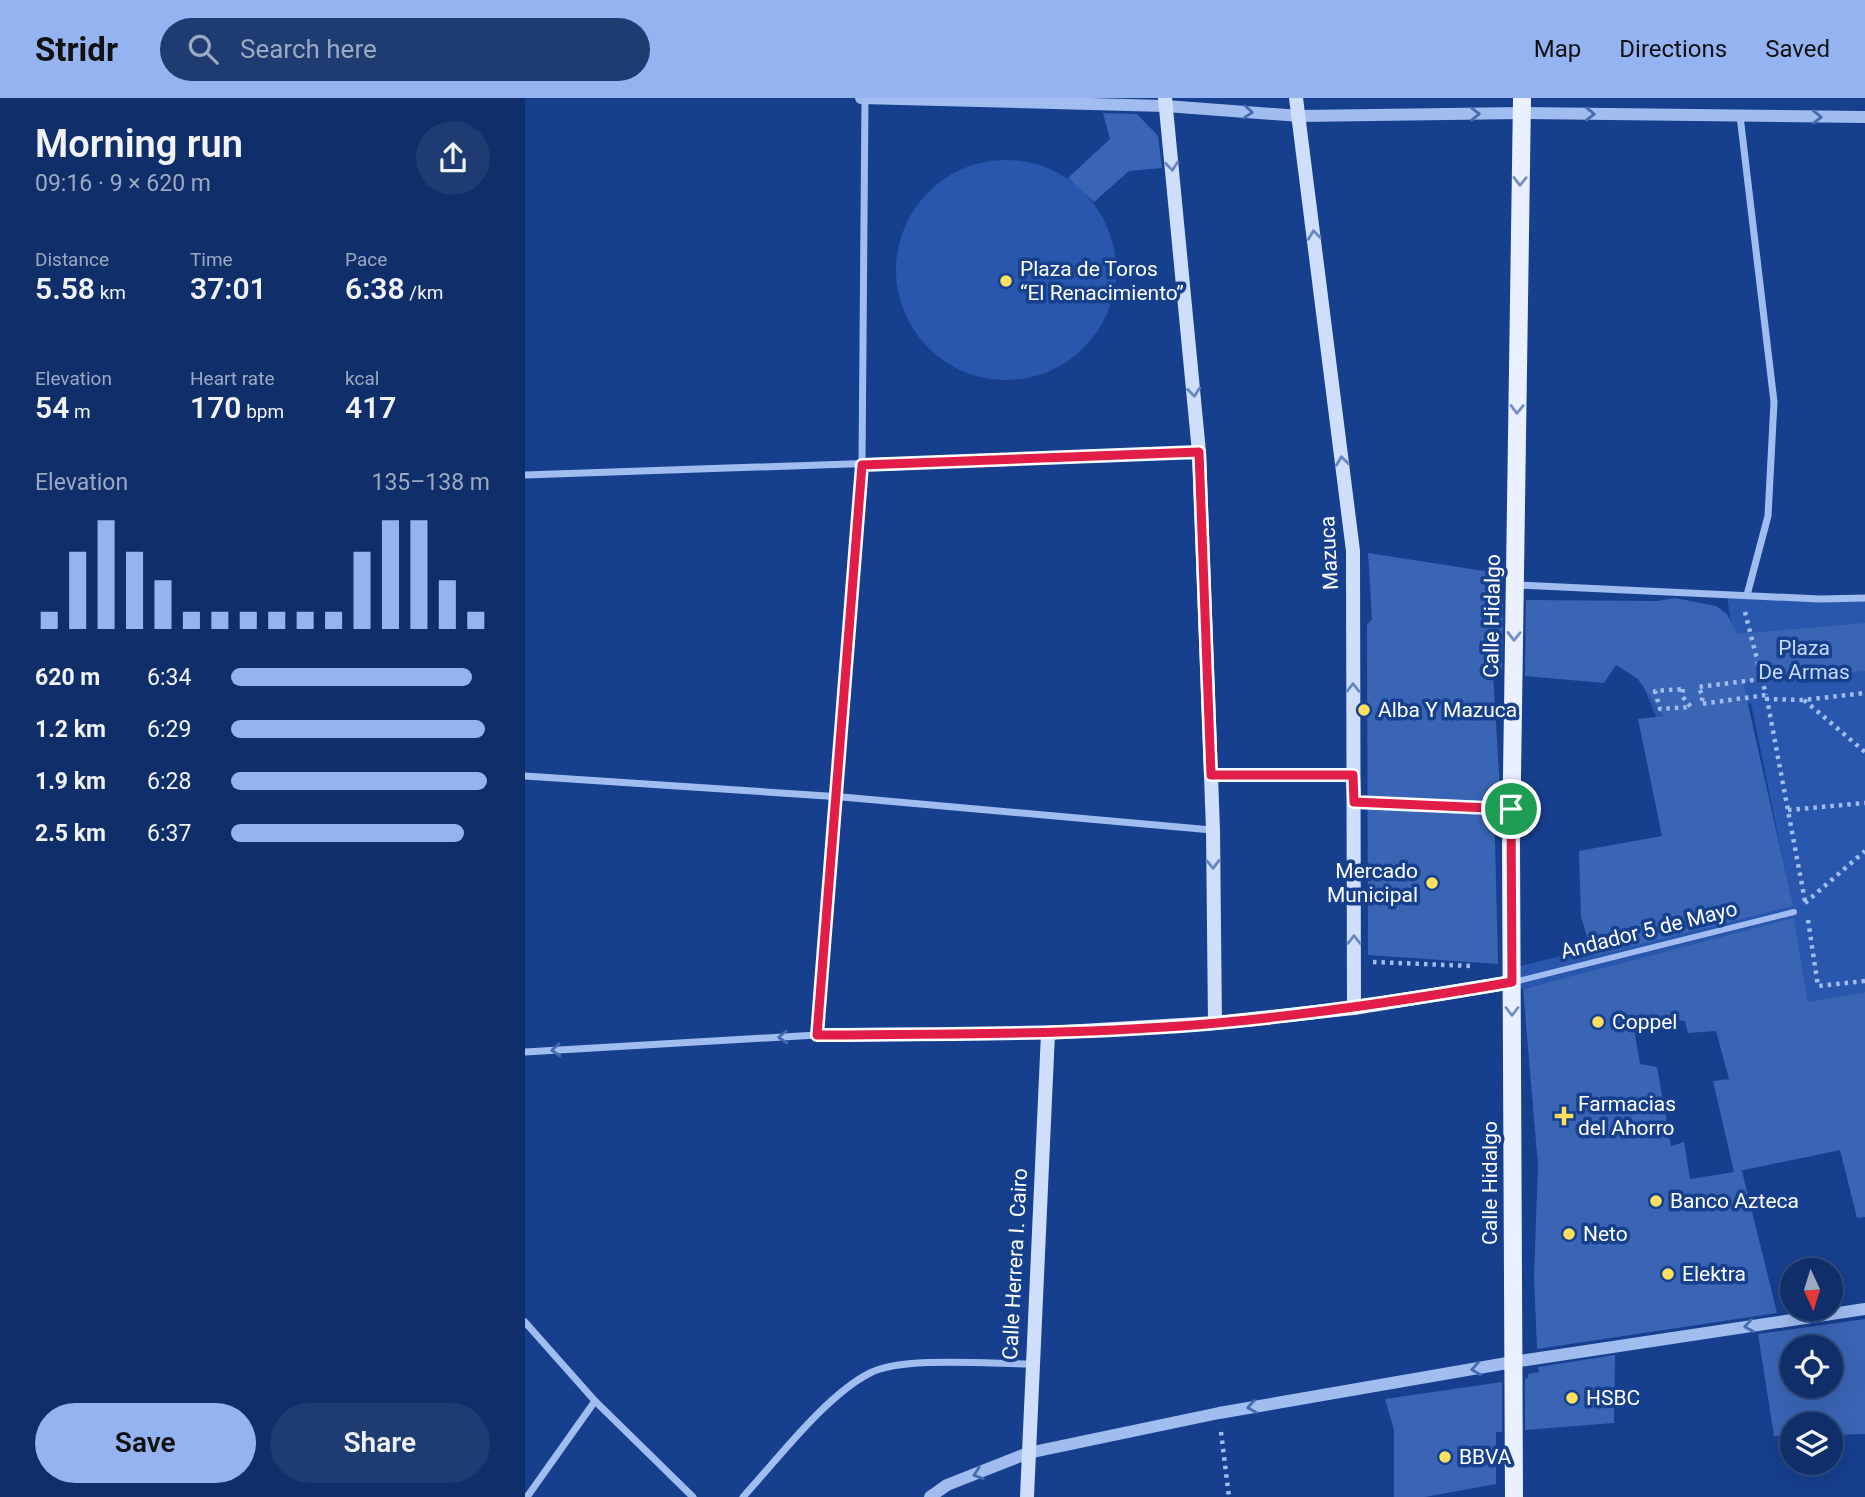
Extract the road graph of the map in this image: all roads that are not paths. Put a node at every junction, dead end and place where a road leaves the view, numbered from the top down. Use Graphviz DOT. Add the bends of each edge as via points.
graph roads {
  1 [pos="863,98"];
  2 [pos="1296,98"];
  3 [pos="1165,102"];
  4 [pos="1522,106"];
  5 [pos="1300,116"];
  6 [pos="1740,116"];
  7 [pos="1865,117"];
  8 [pos="1199,452"];
  9 [pos="862,465"];
  10 [pos="525,475"];
  11 [pos="1515,585"];
  12 [pos="1747,595"];
  13 [pos="1865,598"];
  14 [pos="525,776"];
  15 [pos="835,797"];
  16 [pos="1213,830"];
  17 [pos="1794,912"];
  18 [pos="1512,975"];
  19 [pos="1355,1008"];
  20 [pos="1215,1023"];
  21 [pos="1048,1033"];
  22 [pos="817,1035"];
  23 [pos="525,1052"];
  24 [pos="1865,1309"];
  25 [pos="525,1322"];
  26 [pos="1513,1362"];
  27 [pos="1031,1364"];
  28 [pos="595,1401"];
  29 [pos="1028,1453"];
  30 [pos="527,1497"];
  31 [pos="693,1497"];
  32 [pos="743,1497"];
  33 [pos="930,1497"];
  34 [pos="1027,1497"];
  35 [pos="1514,1497"];
  1 -- 3 [label="street"];
  1 -- 9 [label="street"];
  2 -- 5 [label="main road, Mazuca"];
  3 -- 5 [label="street, one-way"];
  3 -- 8 [label="main road, one-way"];
  5 -- 4 [label="street, one-way"];
  4 -- 6 [label="street, one-way"];
  4 -- 11 [label="main road, Calle Hidalgo, one-way"];
  19 -- 5 [label="main road, Mazuca, one-way" via="1353,551"];
  6 -- 7 [label="street, one-way"];
  6 -- 12 [label="street" via="1774,402 1768,516"];
  8 -- 9 [label="street"];
  8 -- 16 [label="main road"];
  9 -- 10 [label="street"];
  9 -- 15 [label="street"];
  11 -- 12 [label="street"];
  11 -- 18 [label="main road, Calle Hidalgo, one-way"];
  12 -- 13 [label="street"];
  14 -- 15 [label="street"];
  15 -- 16 [label="street"];
  15 -- 22 [label="street"];
  16 -- 20 [label="main road, one-way"];
  17 -- 18 [label="street, Andador 5 de Mayo"];
  18 -- 19 [label="main road"];
  18 -- 26 [label="main road, Calle Hidalgo, one-way"];
  19 -- 20 [label="main road"];
  20 -- 21 [label="main road"];
  21 -- 22 [label="street"];
  21 -- 27 [label="main road, Calle Herrera I. Cairo"];
  22 -- 23 [label="street, one-way"];
  24 -- 26 [label="street, one-way"];
  25 -- 28 [label="street"];
  26 -- 29 [label="street, one-way" via="1219,1413"];
  26 -- 35 [label="main road, Calle Hidalgo"];
  27 -- 29 [label="main road, Calle Herrera I. Cairo"];
  27 -- 32 [label="street" via="910,1364 872,1372 841,1391"];
  28 -- 30 [label="street"];
  28 -- 31 [label="street"];
  29 -- 33 [label="street, one-way" via="947,1485"];
  29 -- 34 [label="main road, Calle Herrera I. Cairo"];
}
